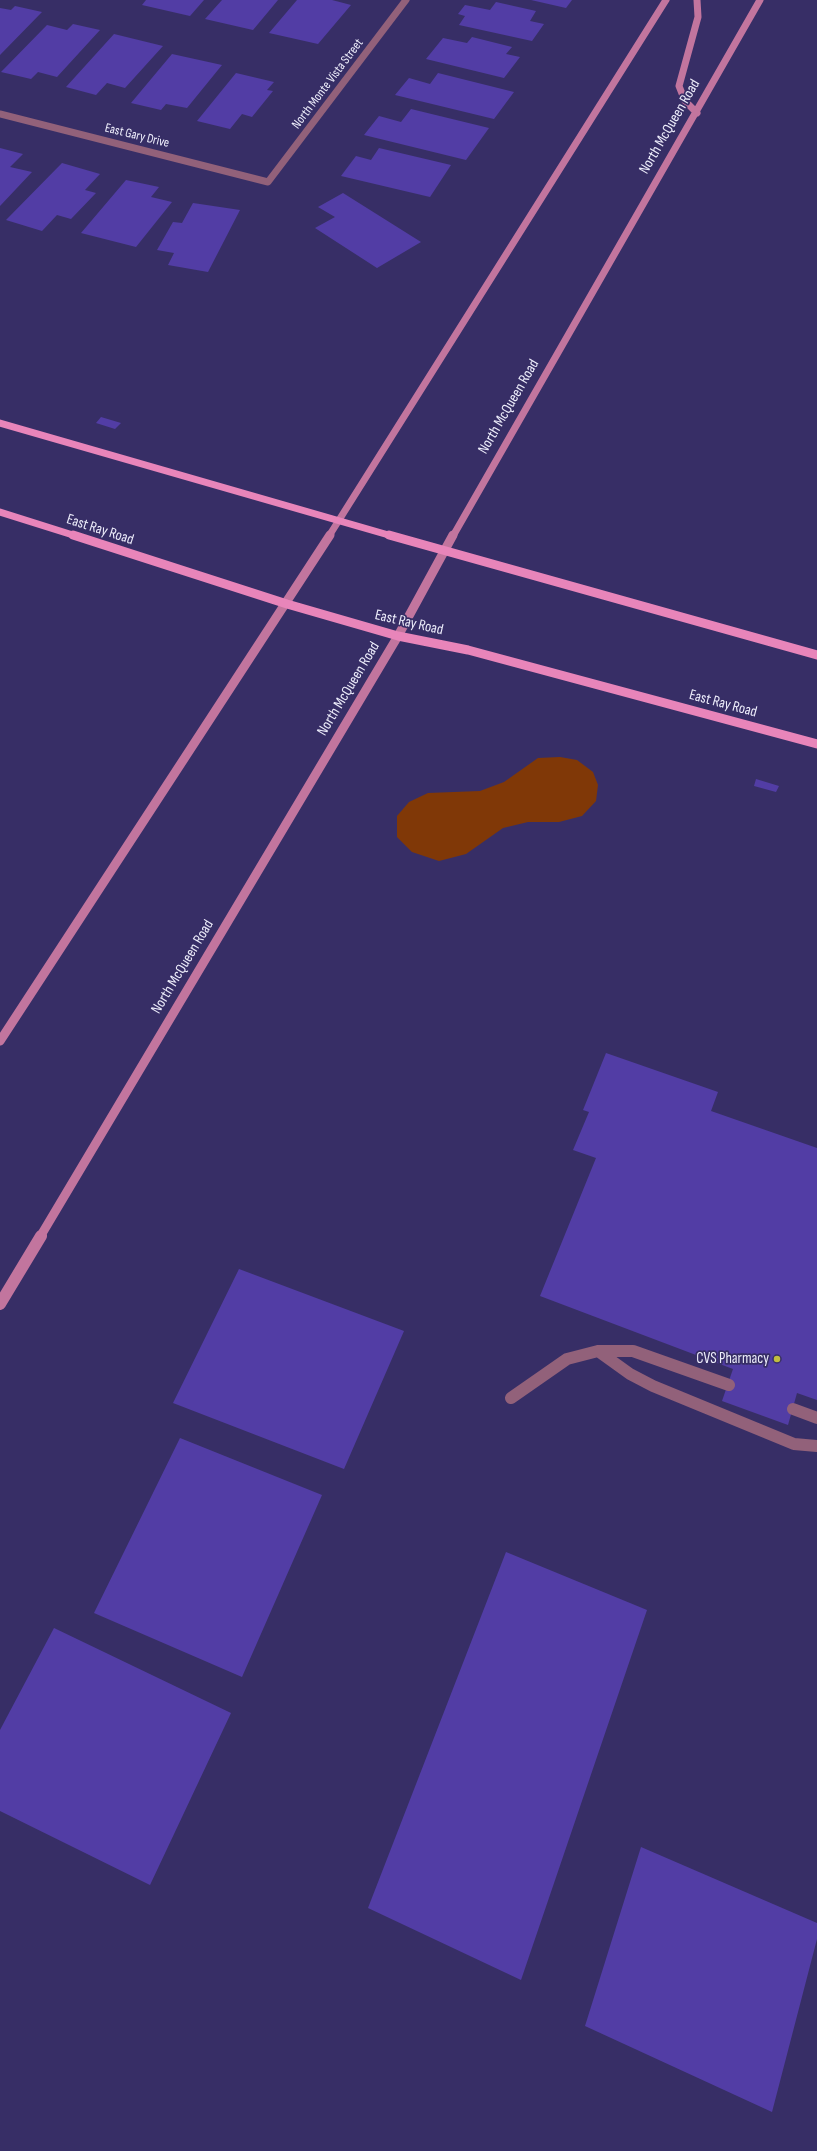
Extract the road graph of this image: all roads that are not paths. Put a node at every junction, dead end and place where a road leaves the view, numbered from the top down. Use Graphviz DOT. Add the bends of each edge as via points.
graph roads {
  1 [pos="406,0"];
  2 [pos="666,0"];
  3 [pos="697,0"];
  4 [pos="760,0"];
  5 [pos="697,112"];
  6 [pos="0,114"];
  7 [pos="268,182"];
  8 [pos="0,423"];
  9 [pos="0,512"];
  10 [pos="338,521"];
  11 [pos="444,551"];
  12 [pos="287,604"];
  13 [pos="398,636"];
  14 [pos="817,655"];
  15 [pos="817,744"];
  16 [pos="0,1041"];
  17 [pos="0,1304"];
  18 [pos="598,1351"];
  19 [pos="729,1385"];
  20 [pos="511,1398"];
  21 [pos="793,1409"];
  22 [pos="817,1418"];
  23 [pos="817,1446"];
  1 -- 7 [label="street, North Monte Vista Street"];
  2 -- 10 [label="main road"];
  3 -- 5 [label="main road" via="698,17 678,86 685,103"];
  4 -- 5 [label="main road, North McQueen Road"];
  5 -- 11 [label="main road, North McQueen Road"];
  6 -- 7 [label="street, East Gary Drive"];
  8 -- 10 [label="main road"];
  9 -- 12 [label="main road, East Ray Road"];
  10 -- 11 [label="main road"];
  10 -- 12 [label="main road"];
  11 -- 13 [label="main road, North McQueen Road"];
  11 -- 14 [label="main road"];
  12 -- 13 [label="main road, East Ray Road"];
  12 -- 16 [label="main road"];
  13 -- 15 [label="main road, East Ray Road" via="468,650"];
  13 -- 17 [label="main road, North McQueen Road"];
  18 -- 19 [label="street" via="633,1351"];
  18 -- 20 [label="street" via="568,1359"];
  18 -- 23 [label="street" via="630,1374 653,1386 794,1444"];
  21 -- 22 [label="street"];
}
